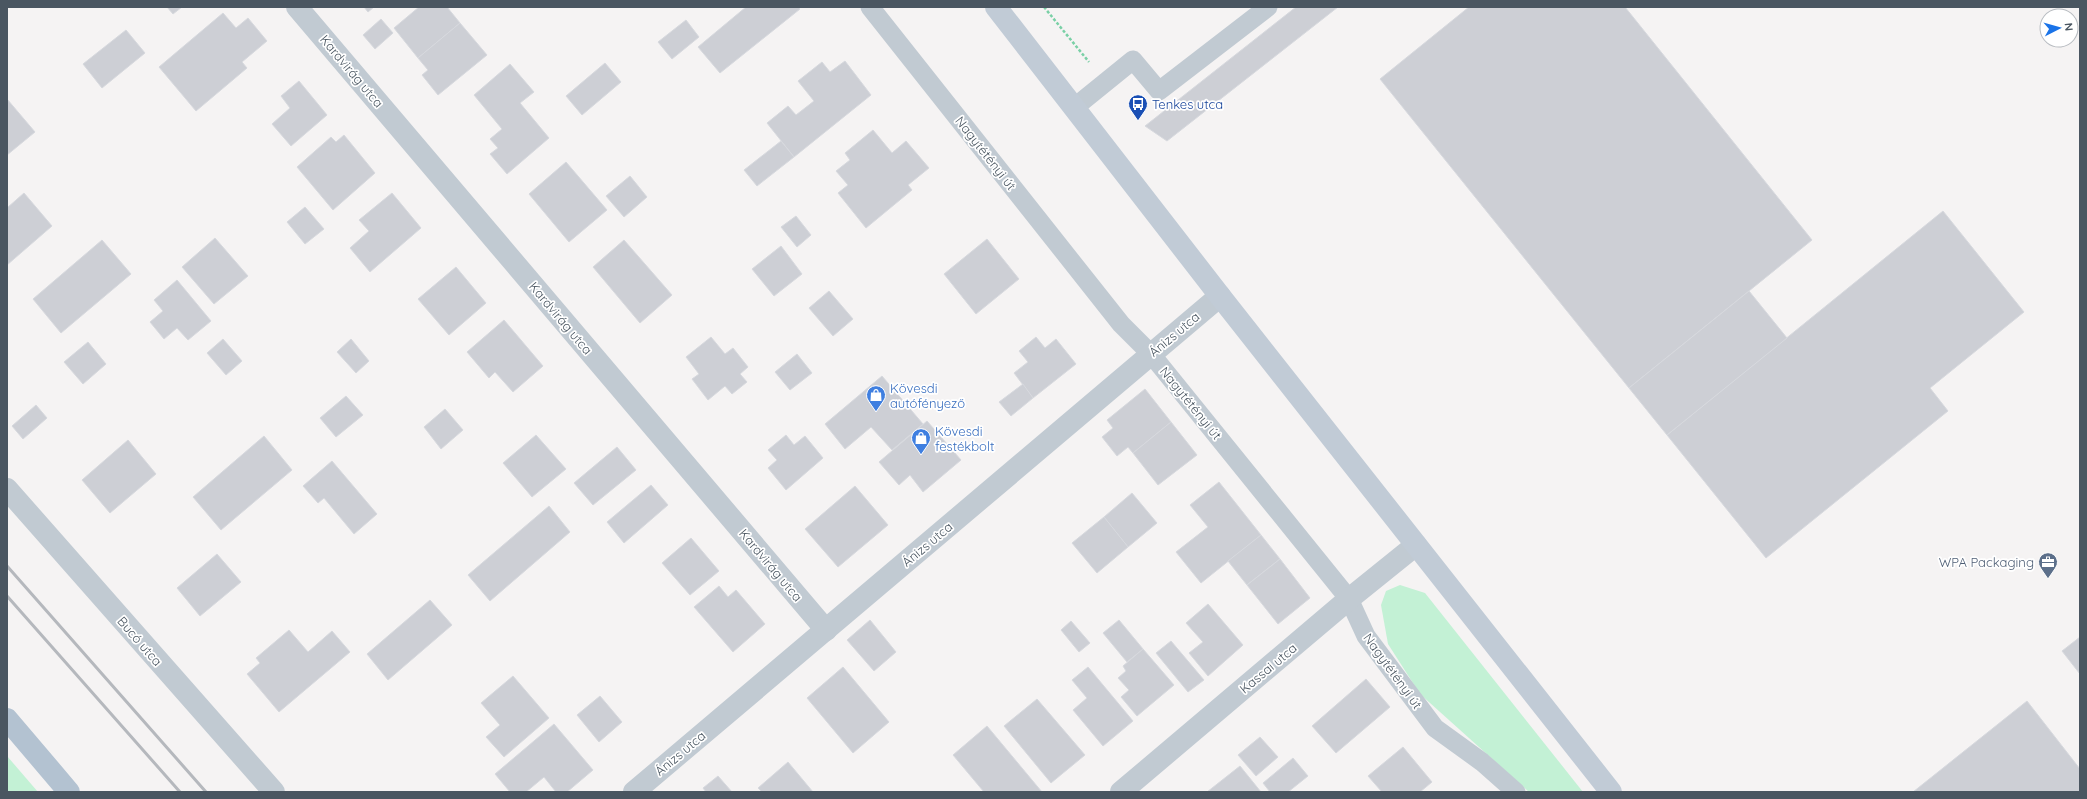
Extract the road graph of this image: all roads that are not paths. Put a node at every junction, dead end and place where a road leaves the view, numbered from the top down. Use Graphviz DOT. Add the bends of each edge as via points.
graph roads {
  1 [pos="297,7"];
  2 [pos="870,7"];
  3 [pos="996,7"];
  4 [pos="1268,7"];
  5 [pos="1075,107"];
  6 [pos="1220,296"];
  7 [pos="1151,354"];
  8 [pos="7,489"];
  9 [pos="1416,545"];
  10 [pos="1349,599"];
  11 [pos="826,630"];
  12 [pos="7,719"];
  13 [pos="69,792"];
  14 [pos="274,792"];
  15 [pos="634,792"];
  16 [pos="1122,792"];
  17 [pos="1516,792"];
  18 [pos="1611,792"];
  1 -- 11 [label="street, Kardvirág utca"];
  2 -- 7 [label="lane, Nagytétényi út" via="1121,324"];
  3 -- 5 [label="main road"];
  4 -- 5 [label="lane" via="1159,91 1133,60"];
  5 -- 6 [label="main road"];
  6 -- 7 [label="street, Ánizs utca"];
  6 -- 9 [label="main road"];
  7 -- 10 [label="lane, Nagytétényi út"];
  7 -- 11 [label="street, Ánizs utca"];
  8 -- 14 [label="street, Bucó utca"];
  9 -- 10 [label="street, Kassai utca"];
  9 -- 18 [label="main road"];
  10 -- 16 [label="street, Kassai utca"];
  10 -- 17 [label="lane, Nagytétényi út" via="1366,636 1435,728 1482,762"];
  11 -- 15 [label="street, Ánizs utca"];
  12 -- 13 [label="main road"];
}
